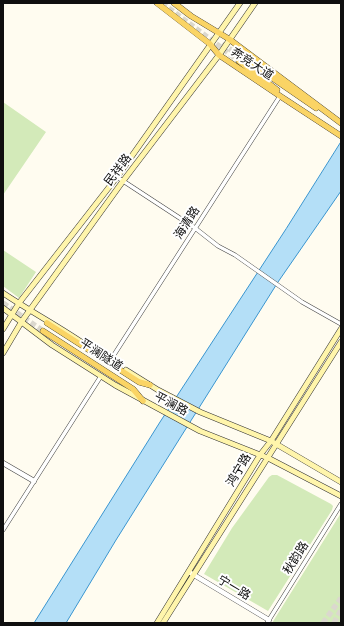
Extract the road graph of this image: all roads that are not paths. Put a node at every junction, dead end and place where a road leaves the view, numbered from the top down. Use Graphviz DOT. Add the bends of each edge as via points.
graph roads {
  1 [pos="157,3"];
  2 [pos="174,3"];
  3 [pos="240,3"];
  4 [pos="254,3"];
  5 [pos="219,32"];
  6 [pos="229,39"];
  7 [pos="210,44"];
  8 [pos="219,55"];
  9 [pos="280,96"];
  10 [pos="334,118"];
  11 [pos="340,122"];
  12 [pos="324,126"];
  13 [pos="338,134"];
  14 [pos="117,177"];
  15 [pos="122,181"];
  16 [pos="195,228"];
  17 [pos="3,293"];
  18 [pos="18,304"];
  19 [pos="3,308"];
  20 [pos="31,310"];
  21 [pos="12,314"];
  22 [pos="22,321"];
  23 [pos="47,323"];
  24 [pos="341,324"];
  25 [pos="341,329"];
  26 [pos="3,330"];
  27 [pos="43,331"];
  28 [pos="341,342"];
  29 [pos="3,353"];
  30 [pos="110,361"];
  31 [pos="101,376"];
  32 [pos="150,385"];
  33 [pos="144,401"];
  34 [pos="271,441"];
  35 [pos="277,444"];
  36 [pos="260,455"];
  37 [pos="268,458"];
  38 [pos="3,463"];
  39 [pos="34,481"];
  40 [pos="341,482"];
  41 [pos="341,496"];
  42 [pos="341,504"];
  43 [pos="3,530"];
  44 [pos="191,574"];
  45 [pos="268,622"];
  46 [pos="157,623"];
  47 [pos="163,623"];
  1 -- 7 [label="main road, 奔竞大道"];
  2 -- 5 [label="main road, 奔竞大道"];
  3 -- 5 [label="main road, 民祥路"];
  4 -- 6 [label="main road, 民祥路"];
  5 -- 6 [label="main road, 奔竞大道"];
  5 -- 7 [label="main road, 民祥路"];
  6 -- 8 [label="main road, 民祥路"];
  6 -- 10 [label="main road, 奔竞大道"];
  7 -- 8 [label="main road, 奔竞大道"];
  7 -- 14 [label="main road, 民祥路"];
  8 -- 9 [label="main road, 奔竞大道"];
  8 -- 15 [label="main road, 民祥路"];
  9 -- 12 [label="main road, 奔竞大道"];
  9 -- 16 [label="street, 海清路"];
  10 -- 11 [label="main road, 奔竞大道"];
  10 -- 12 [label="main road" via="240,59"];
  12 -- 13 [label="main road, 奔竞大道"];
  14 -- 15 [label="street"];
  14 -- 18 [label="main road, 民祥路"];
  15 -- 16 [label="street"];
  15 -- 20 [label="main road, 民祥路"];
  16 -- 24 [label="street" via="302,302"];
  16 -- 30 [label="street, 海清路"];
  17 -- 18 [label="main road, 平澜路"];
  18 -- 20 [label="main road, 平澜路"];
  18 -- 21 [label="main road, 民祥路"];
  19 -- 21 [label="main road, 平澜路"];
  20 -- 22 [label="main road, 民祥路"];
  20 -- 30 [label="main road, 平澜路"];
  21 -- 22 [label="main road, 平澜路"];
  21 -- 26 [label="main road, 民祥路"];
  22 -- 29 [label="main road, 民祥路"];
  22 -- 31 [label="main road, 平澜路" via="52,345"];
  23 -- 32 [label="main road, 平澜隧道" via="139,382"];
  25 -- 34 [label="main road, 鸿宁路"];
  27 -- 33 [label="main road, 平澜隧道" via="133,389"];
  28 -- 35 [label="main road, 鸿宁路"];
  30 -- 32 [label="main road, 平澜路"];
  31 -- 33 [label="main road, 平澜路"];
  31 -- 39 [label="street"];
  32 -- 34 [label="main road, 平澜路" via="200,412"];
  33 -- 36 [label="main road, 平澜路" via="200,431"];
  34 -- 35 [label="main road, 平澜路"];
  34 -- 36 [label="main road, 鸿宁路"];
  35 -- 37 [label="main road, 鸿宁路"];
  35 -- 40 [label="main road, 平澜路"];
  36 -- 37 [label="main road, 平澜路"];
  36 -- 44 [label="main road, 鸿宁路"];
  37 -- 41 [label="main road, 平澜路"];
  37 -- 44 [label="main road, 鸿宁路"];
  38 -- 39 [label="street"];
  39 -- 43 [label="street"];
  42 -- 45 [label="street, 秋韵路"];
  44 -- 45 [label="street, 宁一路"];
  44 -- 46 [label="main road, 鸿宁路"];
  44 -- 47 [label="main road, 鸿宁路"];
}
